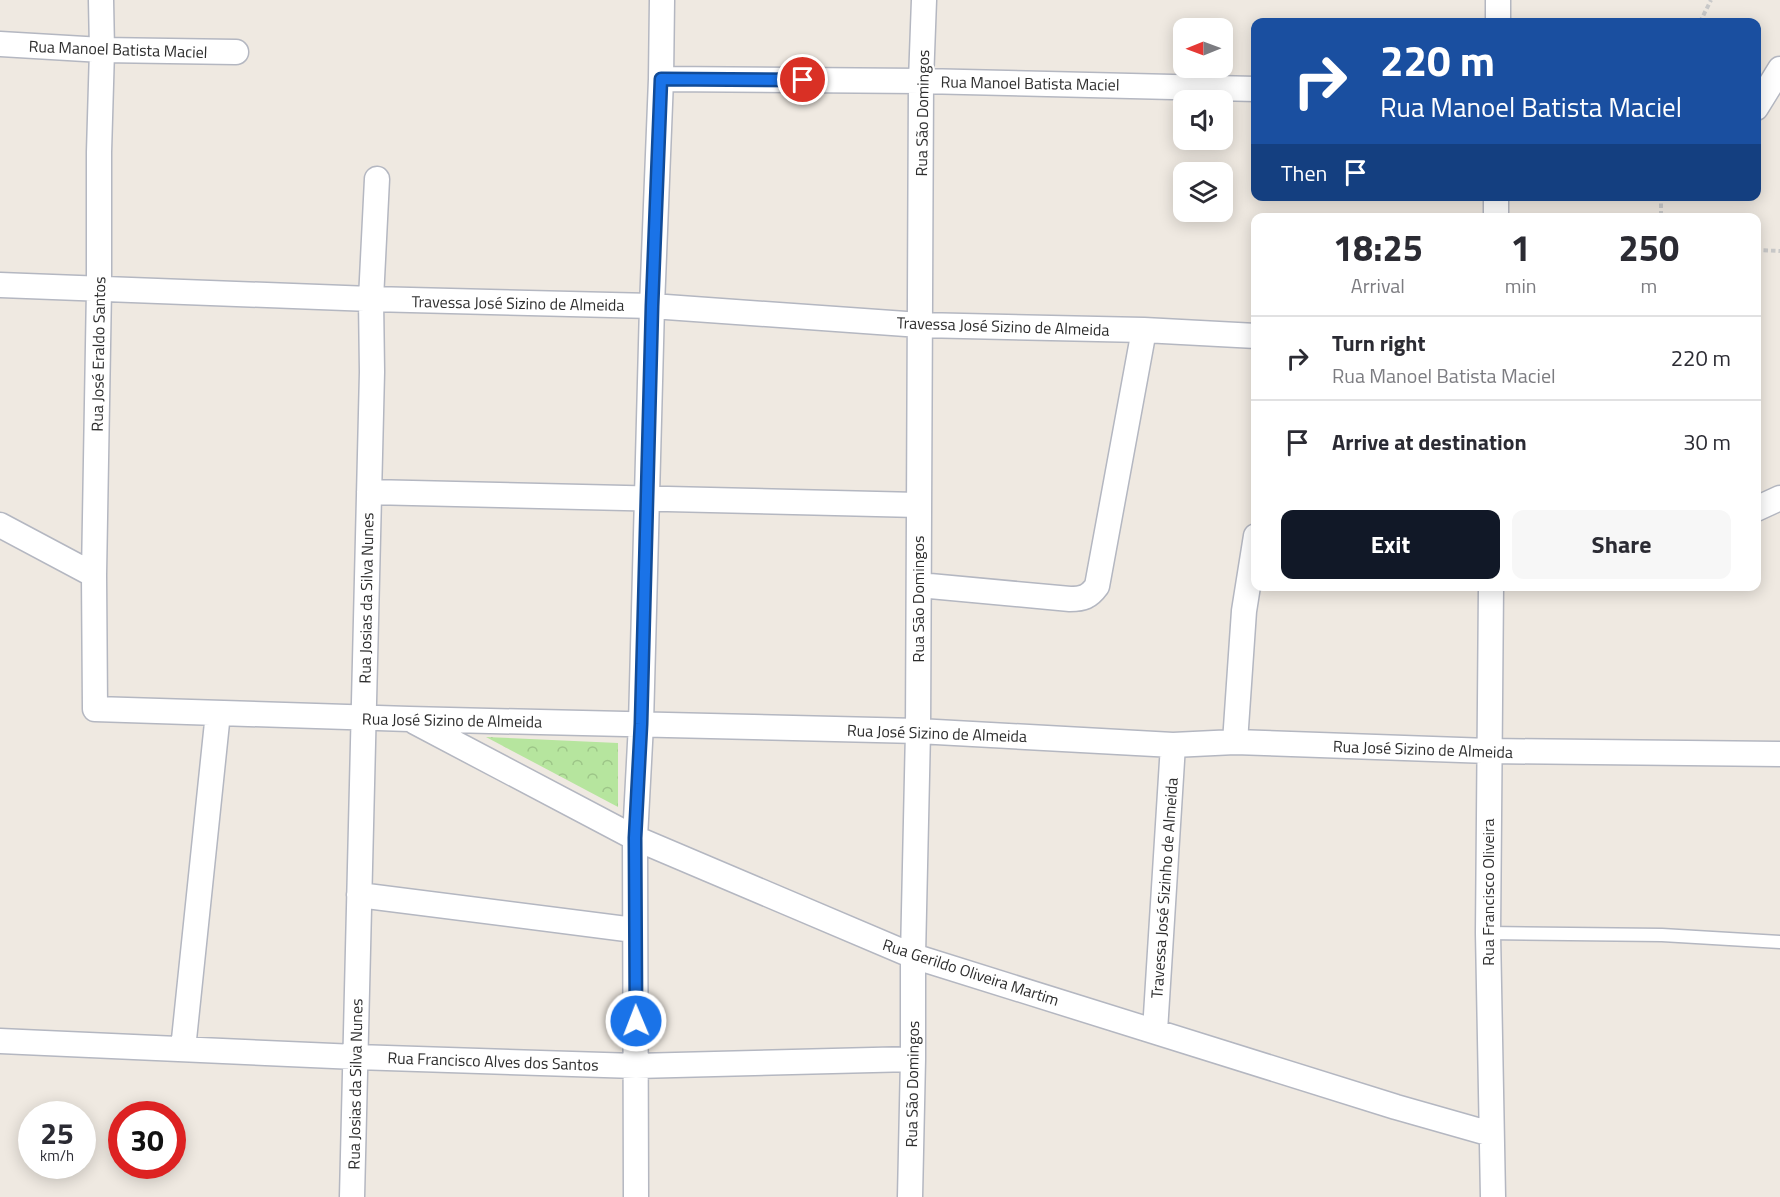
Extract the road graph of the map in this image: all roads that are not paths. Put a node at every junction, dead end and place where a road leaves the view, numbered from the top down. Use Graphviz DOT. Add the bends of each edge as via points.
graph roads {
  1 [pos="101,0"];
  2 [pos="662,0"];
  3 [pos="924,0"];
  4 [pos="1498,0"];
  5 [pos="1497,18"];
  6 [pos="0,44"];
  7 [pos="102,50"];
  8 [pos="236,52"];
  9 [pos="1780,69"];
  10 [pos="661,79"];
  11 [pos="921,81"];
  12 [pos="1251,89"];
  13 [pos="1761,100"];
  14 [pos="377,179"];
  15 [pos="0,285"];
  16 [pos="99,288"];
  17 [pos="371,299"];
  18 [pos="652,306"];
  19 [pos="920,325"];
  20 [pos="1144,330"];
  21 [pos="1251,336"];
  22 [pos="369,492"];
  23 [pos="647,498"];
  24 [pos="1780,498"];
  25 [pos="918,505"];
  26 [pos="1761,507"];
  27 [pos="0,525"];
  28 [pos="1251,567"];
  29 [pos="94,575"];
  30 [pos="919,585"];
  31 [pos="1491,591"];
  32 [pos="95,709"];
  33 [pos="218,713"];
  34 [pos="363,717"];
  35 [pos="409,719"];
  36 [pos="641,724"];
  37 [pos="918,731"];
  38 [pos="1235,742"];
  39 [pos="1173,744"];
  40 [pos="1489,752"];
  41 [pos="1780,754"];
  42 [pos="635,838"];
  43 [pos="358,895"];
  44 [pos="634,930"];
  45 [pos="1488,933"];
  46 [pos="1780,942"];
  47 [pos="913,956"];
  48 [pos="1155,1031"];
  49 [pos="0,1041"];
  50 [pos="183,1049"];
  51 [pos="356,1057"];
  52 [pos="914,1059"];
  53 [pos="636,1066"];
  54 [pos="1491,1134"];
  55 [pos="352,1197"];
  56 [pos="636,1197"];
  57 [pos="910,1197"];
  58 [pos="1492,1197"];
  1 -- 7 [label="street, Rua José Eraldo Santos"];
  2 -- 10 [label="street"];
  3 -- 11 [label="street, Rua São Domingos"];
  4 -- 5 [label="street"];
  6 -- 7 [label="street, Rua Manoel Batista Maciel"];
  7 -- 8 [label="street, Rua Manoel Batista Maciel"];
  7 -- 16 [label="street, Rua José Eraldo Santos"];
  9 -- 13 [label="street"];
  10 -- 11 [label="street, Rua Manoel Batista Maciel"];
  10 -- 18 [label="street"];
  11 -- 12 [label="street, Rua Manoel Batista Maciel"];
  11 -- 19 [label="street, Rua São Domingos"];
  14 -- 17 [label="street, Rua Josias da Silva Nunes"];
  15 -- 16 [label="street, Travessa José Sizino de Almeida"];
  16 -- 17 [label="street, Travessa José Sizino de Almeida"];
  16 -- 29 [label="street, Rua José Eraldo Santos"];
  17 -- 18 [label="street, Travessa José Sizino de Almeida"];
  17 -- 22 [label="street, Rua Josias da Silva Nunes"];
  18 -- 19 [label="street, Travessa José Sizino de Almeida"];
  18 -- 23 [label="street"];
  19 -- 20 [label="street, Travessa José Sizino de Almeida"];
  19 -- 25 [label="street, Rua São Domingos"];
  20 -- 21 [label="street, Travessa José Sizino de Almeida"];
  20 -- 30 [label="street" via="1096,586 1090,596 1070,599"];
  22 -- 23 [label="street"];
  22 -- 34 [label="street, Rua Josias da Silva Nunes"];
  23 -- 25 [label="street"];
  23 -- 36 [label="street"];
  24 -- 26 [label="street"];
  25 -- 30 [label="street, Rua São Domingos"];
  27 -- 29 [label="street"];
  28 -- 38 [label="street"];
  29 -- 32 [label="street, Rua José Eraldo Santos"];
  30 -- 37 [label="street, Rua São Domingos"];
  31 -- 40 [label="street, Rua Francisco Oliveira"];
  32 -- 33 [label="street, Rua José Sizino de Almeida"];
  33 -- 34 [label="street, Rua José Sizino de Almeida"];
  33 -- 50 [label="street"];
  34 -- 35 [label="street, Rua José Sizino de Almeida"];
  34 -- 43 [label="street, Rua Josias da Silva Nunes"];
  35 -- 36 [label="street, Rua José Sizino de Almeida"];
  35 -- 42 [label="street, Rua Gerildo Oliveira Martim"];
  36 -- 37 [label="street, Rua José Sizino de Almeida"];
  36 -- 42 [label="street"];
  37 -- 39 [label="street, Rua José Sizino de Almeida"];
  37 -- 47 [label="street, Rua São Domingos"];
  38 -- 39 [label="street, Rua José Sizino de Almeida"];
  38 -- 40 [label="street, Rua José Sizino de Almeida"];
  39 -- 48 [label="street, Travessa José Sizinho de Almeida"];
  40 -- 41 [label="street, Rua José Sizino de Almeida"];
  40 -- 45 [label="street, Rua Francisco Oliveira"];
  42 -- 44 [label="street"];
  42 -- 47 [label="street, Rua Gerildo Oliveira Martim"];
  43 -- 44 [label="street"];
  43 -- 51 [label="street, Rua Josias da Silva Nunes"];
  44 -- 53 [label="street"];
  45 -- 46 [label="lane" via="1662,935"];
  45 -- 54 [label="street, Rua Francisco Oliveira"];
  47 -- 48 [label="street, Rua Gerildo Oliveira Martim"];
  47 -- 52 [label="street, Rua São Domingos"];
  48 -- 54 [label="street, Rua Gerildo Oliveira Martim"];
  49 -- 50 [label="street, Rua Francisco Alves dos Santos"];
  50 -- 51 [label="street, Rua Francisco Alves dos Santos"];
  51 -- 53 [label="street, Rua Francisco Alves dos Santos"];
  51 -- 55 [label="street, Rua Josias da Silva Nunes"];
  52 -- 53 [label="street, Rua Francisco Alves dos Santos"];
  52 -- 57 [label="street, Rua São Domingos"];
  53 -- 56 [label="street"];
  54 -- 58 [label="street, Rua Francisco Oliveira"];
}
